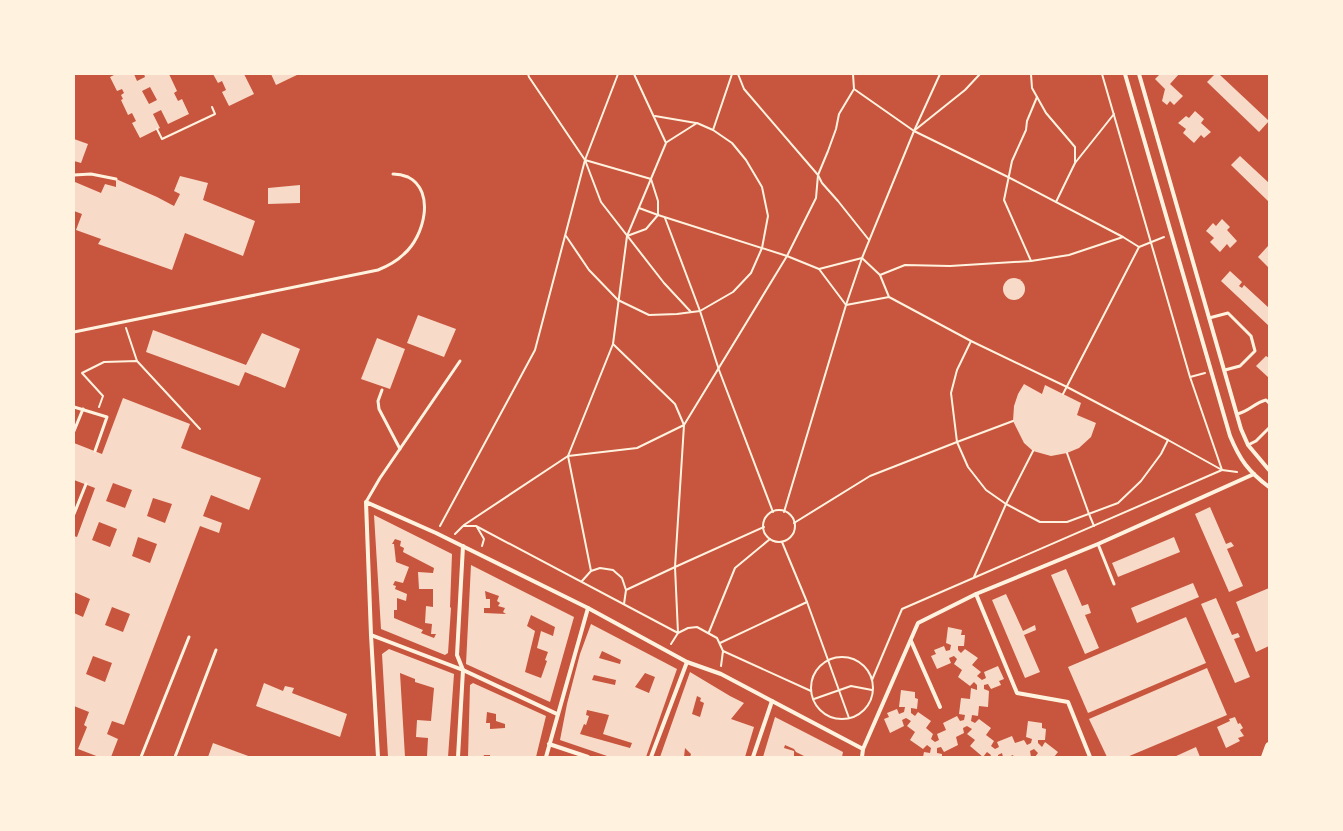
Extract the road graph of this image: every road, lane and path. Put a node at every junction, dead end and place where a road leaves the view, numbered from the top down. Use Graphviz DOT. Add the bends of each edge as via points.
graph roads {
  1 [pos="528,74"];
  2 [pos="618,74"];
  3 [pos="634,74"];
  4 [pos="732,74"];
  5 [pos="738,74"];
  6 [pos="854,74"];
  7 [pos="940,74"];
  8 [pos="980,74"];
  9 [pos="1031,74"];
  10 [pos="1102,74"];
  11 [pos="1125,74"];
  12 [pos="1139,74"];
  13 [pos="854,89"];
  14 [pos="1037,97"];
  15 [pos="212,107"];
  16 [pos="1114,114"];
  17 [pos="654,116"];
  18 [pos="697,123"];
  19 [pos="158,130"];
  20 [pos="713,130"];
  21 [pos="914,131"];
  22 [pos="666,143"];
  23 [pos="585,160"];
  24 [pos="1075,163"];
  25 [pos="393,174"];
  26 [pos="818,174"];
  27 [pos="74,175"];
  28 [pos="1008,177"];
  29 [pos="116,179"];
  30 [pos="651,179"];
  31 [pos="1056,202"];
  32 [pos="639,208"];
  33 [pos="658,215"];
  34 [pos="665,218"];
  35 [pos="1172,234"];
  36 [pos="566,236"];
  37 [pos="627,236"];
  38 [pos="1123,237"];
  39 [pos="869,241"];
  40 [pos="1150,242"];
  41 [pos="1139,247"];
  42 [pos="762,248"];
  43 [pos="787,256"];
  44 [pos="862,258"];
  45 [pos="1031,261"];
  46 [pos="819,269"];
  47 [pos="880,275"];
  48 [pos="889,297"];
  49 [pos="618,300"];
  50 [pos="846,305"];
  51 [pos="700,311"];
  52 [pos="691,312"];
  53 [pos="1209,318"];
  54 [pos="124,322"];
  55 [pos="74,332"];
  56 [pos="971,341"];
  57 [pos="613,344"];
  58 [pos="137,361"];
  59 [pos="460,361"];
  60 [pos="719,370"];
  61 [pos="1225,370"];
  62 [pos="1212,372"];
  63 [pos="1190,377"];
  64 [pos="1066,387"];
  65 [pos="382,390"];
  66 [pos="1063,394"];
  67 [pos="1269,403"];
  68 [pos="74,407"];
  69 [pos="83,410"];
  70 [pos="97,414"];
  71 [pos="1237,414"];
  72 [pos="1013,422"];
  73 [pos="684,425"];
  74 [pos="1269,428"];
  75 [pos="200,429"];
  76 [pos="74,431"];
  77 [pos="1168,440"];
  78 [pos="957,442"];
  79 [pos="1248,445"];
  80 [pos="400,449"];
  81 [pos="95,451"];
  82 [pos="1033,452"];
  83 [pos="1067,454"];
  84 [pos="568,456"];
  85 [pos="1222,470"];
  86 [pos="1269,470"];
  87 [pos="1237,472"];
  88 [pos="1254,474"];
  89 [pos="86,484"];
  90 [pos="1269,487"];
  91 [pos="366,502"];
  92 [pos="1006,504"];
  93 [pos="773,512"];
  94 [pos="784,512"];
  95 [pos="74,514"];
  96 [pos="1089,514"];
  97 [pos="794,523"];
  98 [pos="463,526"];
  99 [pos="476,526"];
  100 [pos="1094,526"];
  101 [pos="764,527"];
  102 [pos="436,533"];
  103 [pos="770,539"];
  104 [pos="450,540"];
  105 [pos="782,542"];
  106 [pos="1098,544"];
  107 [pos="462,546"];
  108 [pos="479,554"];
  109 [pos="675,566"];
  110 [pos="591,571"];
  111 [pos="973,578"];
  112 [pos="581,581"];
  113 [pos="1114,584"];
  114 [pos="626,590"];
  115 [pos="976,594"];
  116 [pos="807,602"];
  117 [pos="624,604"];
  118 [pos="588,608"];
  119 [pos="709,632"];
  120 [pos="678,633"];
  121 [pos="371,635"];
  122 [pos="189,637"];
  123 [pos="911,641"];
  124 [pos="720,643"];
  125 [pos="216,650"];
  126 [pos="666,650"];
  127 [pos="723,651"];
  128 [pos="829,660"];
  129 [pos="687,662"];
  130 [pos="462,670"];
  131 [pos="721,674"];
  132 [pos="872,680"];
  133 [pos="839,690"];
  134 [pos="873,690"];
  135 [pos="811,691"];
  136 [pos="814,698"];
  137 [pos="772,702"];
  138 [pos="940,707"];
  139 [pos="557,714"];
  140 [pos="849,718"];
  141 [pos="549,744"];
  142 [pos="1269,746"];
  143 [pos="863,749"];
  144 [pos="141,757"];
  145 [pos="175,757"];
  146 [pos="378,757"];
  147 [pos="458,757"];
  148 [pos="546,757"];
  149 [pos="588,757"];
  150 [pos="651,757"];
  151 [pos="753,757"];
  152 [pos="862,757"];
  153 [pos="1090,757"];
  154 [pos="1265,757"];
  1 -- 23 [label="path"];
  2 -- 23 [label="path"];
  3 -- 17 [label="path"];
  4 -- 20 [label="path"];
  5 -- 26 [label="path" via="744,89"];
  6 -- 13 [label="path"];
  7 -- 21 [label="path"];
  8 -- 21 [label="path" via="965,90"];
  9 -- 14 [label="path" via="1032,88"];
  10 -- 16 [label="path"];
  11 -- 35 [label="street"];
  12 -- 53 [label="street"];
  13 -- 21 [label="path"];
  13 -- 26 [label="path" via="839,114 836,129"];
  14 -- 24 [label="path" via="1046,113 1075,146"];
  14 -- 28 [label="path"];
  15 -- 19 [label="path" via="215,114 162,139"];
  16 -- 24 [label="path"];
  16 -- 40 [label="path"];
  17 -- 18 [label="path"];
  17 -- 22 [label="path"];
  18 -- 20 [label="path"];
  18 -- 22 [label="path"];
  20 -- 42 [label="path" via="732,143 762,187 768,216"];
  21 -- 28 [label="path"];
  21 -- 39 [label="path"];
  22 -- 30 [label="path"];
  23 -- 30 [label="path"];
  23 -- 36 [label="path"];
  23 -- 37 [label="path" via="601,202"];
  24 -- 31 [label="path"];
  25 -- 54 [label="lane" via="407,176 417,183 425,208 423,224 415,240 405,254 390,265 378,270"];
  26 -- 39 [label="path" via="822,183"];
  26 -- 43 [label="path" via="816,198"];
  27 -- 29 [label="lane" via="92,174"];
  28 -- 31 [label="path"];
  28 -- 45 [label="path" via="1004,200"];
  30 -- 32 [label="path"];
  30 -- 33 [label="path" via="658,200"];
  31 -- 38 [label="path"];
  32 -- 33 [label="path"];
  32 -- 37 [label="path"];
  33 -- 34 [label="path"];
  33 -- 37 [label="path" via="646,229"];
  34 -- 42 [label="path"];
  34 -- 51 [label="path"];
  35 -- 40 [label="path"];
  35 -- 62 [label="street"];
  36 -- 49 [label="path" via="589,270"];
  36 -- 102 [label="path" via="535,350"];
  37 -- 49 [label="path"];
  37 -- 52 [label="path"];
  38 -- 41 [label="path"];
  38 -- 45 [label="path" via="1068,255"];
  39 -- 44 [label="path"];
  40 -- 41 [label="path"];
  40 -- 63 [label="path"];
  41 -- 64 [label="path"];
  42 -- 43 [label="path"];
  42 -- 51 [label="path" via="751,273 733,292"];
  43 -- 46 [label="path"];
  43 -- 60 [label="path"];
  44 -- 46 [label="path"];
  44 -- 47 [label="path"];
  44 -- 50 [label="path"];
  45 -- 47 [label="path" via="950,266 905,265"];
  46 -- 50 [label="path"];
  47 -- 48 [label="path"];
  48 -- 50 [label="path"];
  48 -- 56 [label="path"];
  49 -- 52 [label="path" via="649,315"];
  49 -- 57 [label="path"];
  50 -- 94 [label="path"];
  51 -- 52 [label="path"];
  51 -- 60 [label="path"];
  53 -- 61 [label="street"];
  53 -- 61 [label="lane" via="1228,313 1251,336 1255,351 1240,366"];
  54 -- 55 [label="lane"];
  54 -- 58 [label="path"];
  56 -- 64 [label="path"];
  56 -- 78 [label="path" via="957,370 951,393"];
  57 -- 73 [label="path" via="675,404"];
  57 -- 84 [label="path"];
  58 -- 70 [label="path" via="104,362 82,373 103,396"];
  58 -- 75 [label="path"];
  59 -- 80 [label="lane"];
  60 -- 73 [label="path"];
  60 -- 93 [label="path"];
  61 -- 71 [label="street"];
  62 -- 63 [label="path"];
  62 -- 88 [label="street" via="1230,436 1237,453"];
  63 -- 85 [label="path"];
  64 -- 66 [label="path"];
  64 -- 77 [label="path"];
  65 -- 80 [label="lane" via="378,401 379,409"];
  67 -- 71 [label="lane" via="1266,400 1259,401 1246,412"];
  68 -- 69 [label="lane"];
  69 -- 70 [label="lane"];
  69 -- 76 [label="lane"];
  70 -- 81 [label="lane" via="107,417"];
  71 -- 79 [label="street"];
  72 -- 78 [label="path"];
  73 -- 84 [label="path" via="637,448"];
  73 -- 109 [label="path"];
  74 -- 79 [label="lane"];
  77 -- 85 [label="path"];
  77 -- 96 [label="path" via="1141,481 1118,503"];
  78 -- 92 [label="path" via="968,467 986,490"];
  78 -- 97 [label="path" via="870,476"];
  79 -- 86 [label="street"];
  80 -- 91 [label="lane"];
  82 -- 92 [label="path"];
  83 -- 96 [label="path"];
  84 -- 98 [label="path"];
  84 -- 110 [label="path"];
  85 -- 87 [label="path"];
  85 -- 100 [label="path"];
  88 -- 90 [label="street"];
  88 -- 106 [label="street"];
  89 -- 95 [label="lane"];
  91 -- 102 [label="street"];
  91 -- 121 [label="street"];
  92 -- 96 [label="path" via="1040,522 1067,522"];
  92 -- 111 [label="path"];
  93 -- 94 [label="path"];
  93 -- 101 [label="path" via="766,518"];
  94 -- 97 [label="path"];
  96 -- 100 [label="path"];
  97 -- 105 [label="path" via="793,533"];
  98 -- 99 [label="path"];
  98 -- 104 [label="path"];
  99 -- 108 [label="path" via="484,539"];
  99 -- 112 [label="path"];
  100 -- 111 [label="path"];
  101 -- 103 [label="path"];
  101 -- 109 [label="path"];
  102 -- 104 [label="street"];
  103 -- 105 [label="path"];
  103 -- 119 [label="path" via="736,568"];
  104 -- 107 [label="street"];
  105 -- 116 [label="path"];
  106 -- 113 [label="lane"];
  106 -- 115 [label="street"];
  107 -- 108 [label="street"];
  107 -- 130 [label="street" via="457,655"];
  108 -- 118 [label="street"];
  109 -- 114 [label="path"];
  109 -- 120 [label="path"];
  110 -- 112 [label="path"];
  110 -- 114 [label="path" via="600,568 613,570 622,578"];
  111 -- 132 [label="path" via="902,609"];
  112 -- 117 [label="path"];
  114 -- 117 [label="path"];
  115 -- 123 [label="street" via="918,623"];
  115 -- 153 [label="street" via="1017,693 1068,702"];
  116 -- 124 [label="path"];
  116 -- 128 [label="path"];
  117 -- 120 [label="path"];
  118 -- 126 [label="street"];
  118 -- 139 [label="street"];
  119 -- 120 [label="path" via="697,627"];
  119 -- 124 [label="path"];
  120 -- 126 [label="path"];
  121 -- 130 [label="street"];
  121 -- 146 [label="street"];
  122 -- 144 [label="lane"];
  123 -- 138 [label="street"];
  123 -- 143 [label="street"];
  124 -- 127 [label="path"];
  125 -- 145 [label="lane"];
  126 -- 129 [label="street"];
  127 -- 131 [label="path"];
  127 -- 135 [label="path"];
  128 -- 132 [label="path" via="844,657 860,662"];
  128 -- 133 [label="path"];
  128 -- 135 [label="path" via="813,676"];
  129 -- 131 [label="street"];
  129 -- 150 [label="street"];
  130 -- 139 [label="street"];
  130 -- 147 [label="street"];
  131 -- 137 [label="street"];
  132 -- 134 [label="path"];
  133 -- 134 [label="path" via="851,686"];
  133 -- 136 [label="path"];
  133 -- 140 [label="path"];
  134 -- 140 [label="path" via="866,708"];
  135 -- 136 [label="path"];
  136 -- 140 [label="path" via="824,713 836,718"];
  137 -- 143 [label="street"];
  137 -- 151 [label="street"];
  139 -- 141 [label="street"];
  141 -- 148 [label="street"];
  141 -- 149 [label="street"];
  142 -- 154 [label="main road"];
  143 -- 152 [label="street"];
}
